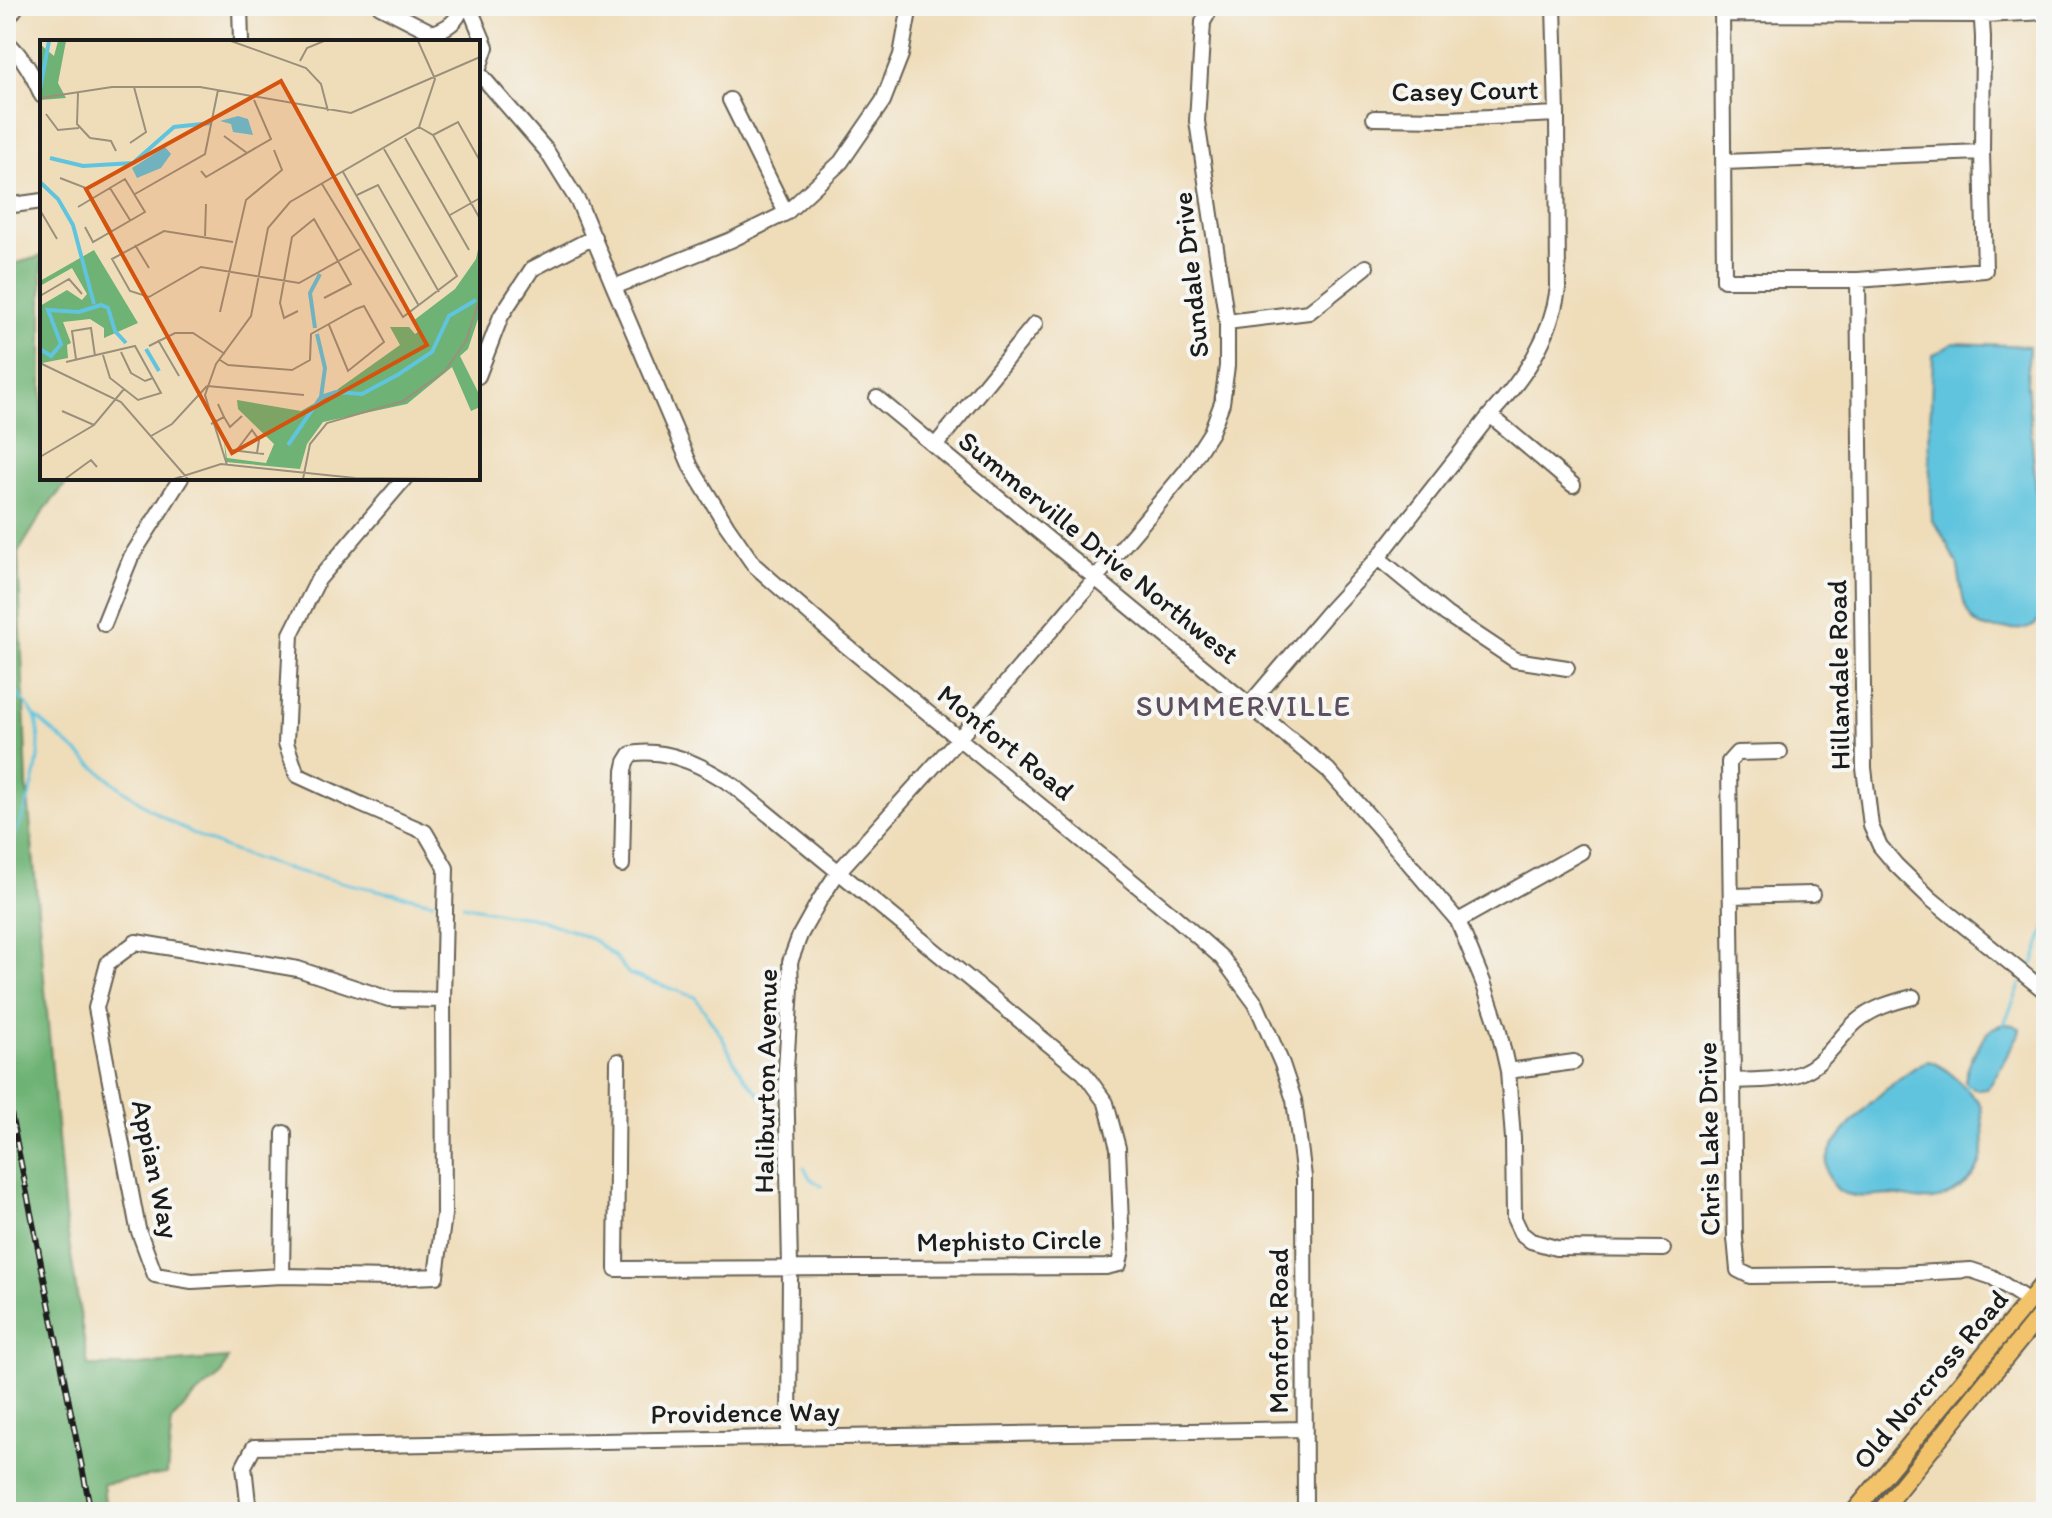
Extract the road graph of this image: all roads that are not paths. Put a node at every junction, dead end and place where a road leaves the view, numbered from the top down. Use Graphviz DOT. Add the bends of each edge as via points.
graph roads {
  1 [pos="17,6"];
  2 [pos="240,6"];
  3 [pos="380,6"];
  4 [pos="462,6"];
  5 [pos="469,6"];
  6 [pos="910,6"];
  7 [pos="1212,6"];
  8 [pos="1554,6"];
  9 [pos="1722,10"];
  10 [pos="1982,11"];
  11 [pos="2046,12"];
  12 [pos="6,21"];
  13 [pos="438,38"];
  14 [pos="241,40"];
  15 [pos="6,41"];
  16 [pos="480,66"];
  17 [pos="480,74"];
  18 [pos="40,91"];
  19 [pos="730,100"];
  20 [pos="1557,114"];
  21 [pos="1374,118"];
  22 [pos="1982,152"];
  23 [pos="1724,162"];
  24 [pos="40,201"];
  25 [pos="6,206"];
  26 [pos="786,213"];
  27 [pos="594,237"];
  28 [pos="1366,267"];
  29 [pos="1858,280"];
  30 [pos="614,287"];
  31 [pos="1227,322"];
  32 [pos="1035,324"];
  33 [pos="480,371"];
  34 [pos="877,398"];
  35 [pos="1490,415"];
  36 [pos="935,446"];
  37 [pos="180,480"];
  38 [pos="403,480"];
  39 [pos="1573,485"];
  40 [pos="1378,558"];
  41 [pos="1094,578"];
  42 [pos="104,624"];
  43 [pos="1567,668"];
  44 [pos="1249,705"];
  45 [pos="960,737"];
  46 [pos="1780,752"];
  47 [pos="1581,852"];
  48 [pos="622,865"];
  49 [pos="838,872"];
  50 [pos="1812,894"];
  51 [pos="1731,896"];
  52 [pos="1458,921"];
  53 [pos="2046,992"];
  54 [pos="1913,997"];
  55 [pos="443,1000"];
  56 [pos="618,1061"];
  57 [pos="1574,1062"];
  58 [pos="1508,1071"];
  59 [pos="1733,1081"];
  60 [pos="284,1133"];
  61 [pos="1663,1249"];
  62 [pos="790,1267"];
  63 [pos="282,1276"];
  64 [pos="2046,1280"];
  65 [pos="2029,1301"];
  66 [pos="2046,1308"];
  67 [pos="1304,1429"];
  68 [pos="789,1437"];
  69 [pos="249,1512"];
  70 [pos="1305,1512"];
  71 [pos="1854,1512"];
  72 [pos="1880,1512"];
  1 -- 12 [label="street"];
  2 -- 14 [label="street"];
  3 -- 13 [label="street"];
  4 -- 13 [label="street"];
  5 -- 16 [label="street" via="486,47"];
  6 -- 26 [label="street" via="901,55 883,101 841,162"];
  7 -- 31 [label="street, Sundale Drive" via="1203,22 1197,121"];
  8 -- 20 [label="street"];
  9 -- 10 [label="street"];
  9 -- 23 [label="street"];
  10 -- 11 [label="street"];
  10 -- 22 [label="street"];
  15 -- 18 [label="street" via="21,54"];
  17 -- 27 [label="street, Monfort Road" via="546,150"];
  19 -- 26 [label="street"];
  20 -- 21 [label="street, Casey Court"];
  20 -- 35 [label="street" via="1558,288 1553,314 1531,364"];
  22 -- 23 [label="street"];
  22 -- 29 [label="street" via="1985,270"];
  23 -- 29 [label="street" via="1724,280"];
  24 -- 25 [label="street"];
  26 -- 30 [label="street"];
  27 -- 30 [label="street, Monfort Road"];
  27 -- 33 [label="street" via="532,269 501,316"];
  28 -- 31 [label="street" via="1309,312"];
  29 -- 53 [label="street, Hillandale Road" via="1864,768 1871,826 1880,846 1931,899"];
  30 -- 45 [label="street, Monfort Road" via="691,467 754,565"];
  31 -- 41 [label="street, Sundale Drive" via="1222,403 1211,432 1186,471"];
  32 -- 36 [label="street"];
  34 -- 36 [label="street, Summerville Drive Northwest"];
  35 -- 39 [label="street"];
  35 -- 40 [label="street"];
  36 -- 41 [label="street, Summerville Drive Northwest"];
  37 -- 42 [label="street" via="131,557"];
  38 -- 55 [label="street, Appian Way" via="318,580 291,634 286,743 297,775 425,832 446,868"];
  40 -- 43 [label="street" via="1446,614 1515,660"];
  40 -- 44 [label="street"];
  41 -- 44 [label="street, Summerville Drive Northwest"];
  41 -- 45 [label="street, Sundale Drive"];
  44 -- 52 [label="street, Summerville Drive Northwest" via="1328,770"];
  45 -- 49 [label="street, Haliburton Avenue"];
  45 -- 67 [label="street, Monfort Road" via="1222,958 1256,1004 1294,1100 1300,1146"];
  46 -- 51 [label="street, Chris Lake Drive" via="1737,753 1729,762"];
  47 -- 52 [label="street"];
  48 -- 49 [label="street, Mephisto Circle" via="624,771 631,754 640,752 671,756 713,772"];
  49 -- 62 [label="street, Haliburton Avenue" via="790,962"];
  49 -- 62 [label="street, Mephisto Circle" via="1084,1073 1106,1103 1118,1148 1122,1250 1119,1264 1106,1267"];
  50 -- 51 [label="street"];
  51 -- 59 [label="street, Chris Lake Drive"];
  52 -- 58 [label="street, Summerville Drive Northwest" via="1493,1012"];
  54 -- 59 [label="street" via="1868,1013 1801,1074"];
  55 -- 63 [label="street, Appian Way" via="444,1214 436,1276"];
  55 -- 63 [label="street, Appian Way" via="389,999 298,969 136,942 108,963 96,1008 138,1229 155,1275 192,1281"];
  56 -- 62 [label="street, Mephisto Circle" via="616,1269"];
  57 -- 58 [label="street"];
  58 -- 61 [label="street, Summerville Drive Northwest" via="1514,1218 1521,1233 1556,1248"];
  59 -- 65 [label="street, Chris Lake Drive" via="1738,1270 1750,1276 1971,1270"];
  60 -- 63 [label="street"];
  62 -- 68 [label="street, Haliburton Avenue"];
  64 -- 65 [label="main road, Old Norcross Road"];
  65 -- 71 [label="main road, Old Norcross Road"];
  66 -- 72 [label="main road, Old Norcross Road"];
  67 -- 68 [label="street, Providence Way"];
  67 -- 70 [label="street, Monfort Road"];
  68 -- 69 [label="street, Providence Way" via="254,1447 244,1466"];
}
